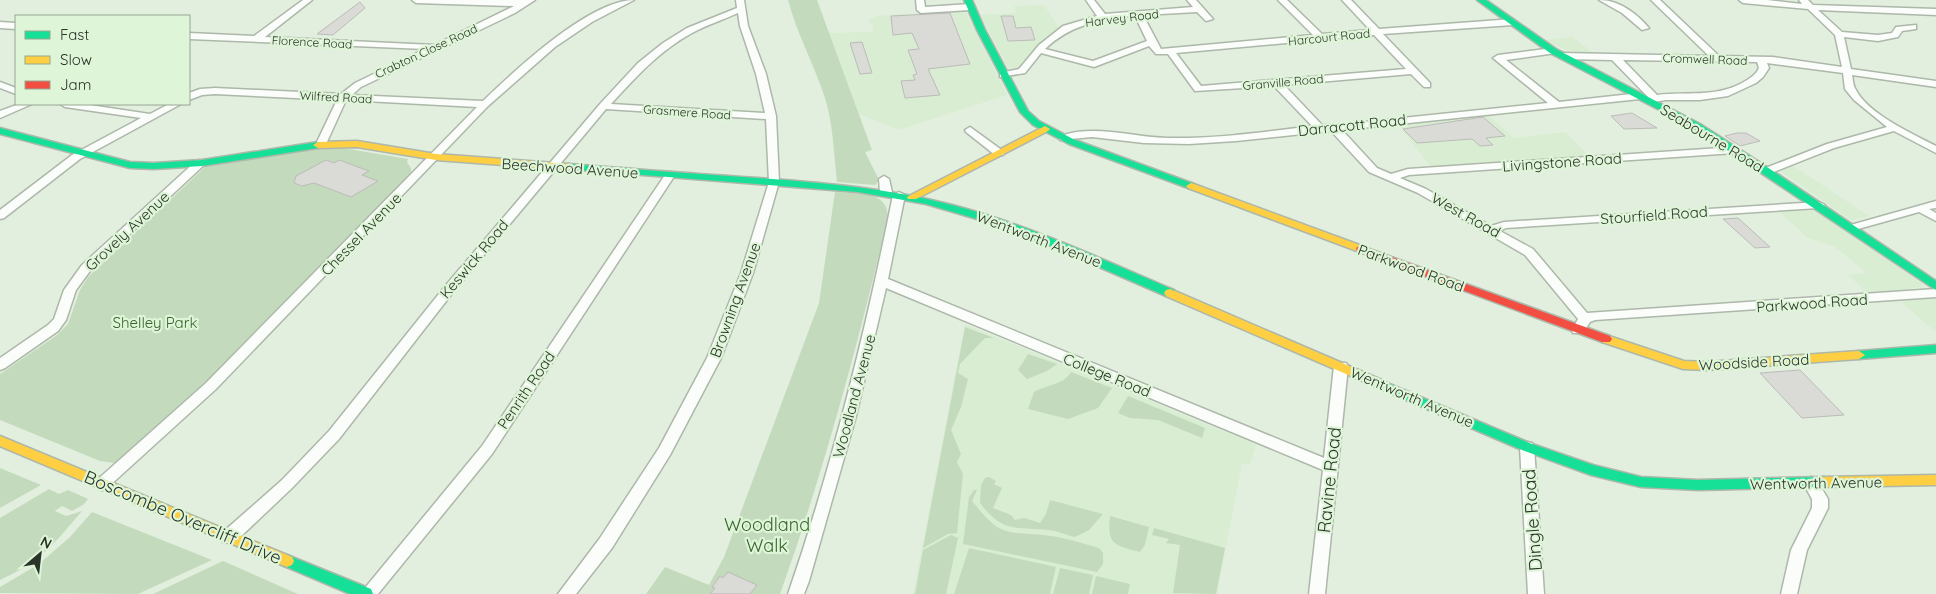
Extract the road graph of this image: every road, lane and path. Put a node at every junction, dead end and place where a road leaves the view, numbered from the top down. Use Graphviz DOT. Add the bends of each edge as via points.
graph roads {
  1 [pos="308,0"];
  2 [pos="416,0"];
  3 [pos="630,0"];
  4 [pos="920,0"];
  5 [pos="1090,0"];
  6 [pos="1191,0"];
  7 [pos="1282,0"];
  8 [pos="1346,0"];
  9 [pos="1482,0"];
  10 [pos="1603,0"];
  11 [pos="1655,0"];
  12 [pos="1743,0"];
  13 [pos="527,2"];
  14 [pos="1806,3"];
  15 [pos="741,4"];
  16 [pos="969,4"];
  17 [pos="1200,9"];
  18 [pos="1936,12"];
  19 [pos="1138,14"];
  20 [pos="1103,18"];
  21 [pos="1208,19"];
  22 [pos="1513,22"];
  23 [pos="0,25"];
  24 [pos="15,26"];
  25 [pos="1913,27"];
  26 [pos="1644,28"];
  27 [pos="1376,32"];
  28 [pos="1839,34"];
  29 [pos="190,36"];
  30 [pos="1321,38"];
  31 [pos="256,39"];
  32 [pos="1151,42"];
  33 [pos="434,47"];
  34 [pos="1040,50"];
  35 [pos="1171,52"];
  36 [pos="1558,53"];
  37 [pos="1614,56"];
  38 [pos="1717,59"];
  39 [pos="1761,60"];
  40 [pos="1846,70"];
  41 [pos="1414,71"];
  42 [pos="1003,75"];
  43 [pos="1277,83"];
  44 [pos="1936,84"];
  45 [pos="0,85"];
  46 [pos="1427,85"];
  47 [pos="15,91"];
  48 [pos="190,97"];
  49 [pos="343,97"];
  50 [pos="1648,98"];
  51 [pos="485,104"];
  52 [pos="1556,104"];
  53 [pos="25,105"];
  54 [pos="72,105"];
  55 [pos="174,105"];
  56 [pos="604,106"];
  57 [pos="0,115"];
  58 [pos="771,116"];
  59 [pos="152,117"];
  60 [pos="1320,128"];
  61 [pos="1334,128"];
  62 [pos="1896,128"];
  63 [pos="1045,129"];
  64 [pos="970,130"];
  65 [pos="0,131"];
  66 [pos="1064,138"];
  67 [pos="321,144"];
  68 [pos="1735,150"];
  69 [pos="1936,150"];
  70 [pos="999,153"];
  71 [pos="82,154"];
  72 [pos="436,157"];
  73 [pos="200,163"];
  74 [pos="552,167"];
  75 [pos="1767,171"];
  76 [pos="670,175"];
  77 [pos="1391,177"];
  78 [pos="884,179"];
  79 [pos="774,182"];
  80 [pos="886,192"];
  81 [pos="899,195"];
  82 [pos="912,198"];
  83 [pos="1936,204"];
  84 [pos="1818,205"];
  85 [pos="1919,208"];
  86 [pos="0,216"];
  87 [pos="1936,218"];
  88 [pos="1851,228"];
  89 [pos="1491,230"];
  90 [pos="883,282"];
  91 [pos="1936,286"];
  92 [pos="1936,293"];
  93 [pos="1582,325"];
  94 [pos="1936,349"];
  95 [pos="0,365"];
  96 [pos="1341,366"];
  97 [pos="0,441"];
  98 [pos="1527,447"];
  99 [pos="1331,467"];
  100 [pos="1936,480"];
  101 [pos="1812,483"];
  102 [pos="102,484"];
  103 [pos="229,537"];
  104 [pos="367,594"];
  105 [pos="566,594"];
  106 [pos="796,594"];
  107 [pos="1317,594"];
  108 [pos="1536,594"];
  109 [pos="1789,594"];
  1 -- 31 [label="street"];
  2 -- 13 [label="street"];
  3 -- 51 [label="street, Chessel Avenue" via="583,23 549,46"];
  4 -- 16 [label="street" via="921,10"];
  5 -- 20 [label="street"];
  6 -- 17 [label="street"];
  7 -- 30 [label="street"];
  8 -- 27 [label="street"];
  9 -- 22 [label="street, Seabourne Road"];
  10 -- 26 [label="street" via="1627,10"];
  11 -- 38 [label="street"];
  12 -- 14 [label="street"];
  13 -- 33 [label="street, Crabton Close Road"];
  14 -- 18 [label="street"];
  14 -- 28 [label="street"];
  15 -- 56 [label="street, Keswick Road" via="666,44 641,65"];
  15 -- 58 [label="street, Browning Avenue" via="746,34 761,74"];
  16 -- 42 [label="street, Parkwood Road"];
  17 -- 19 [label="street, Harvey Road"];
  17 -- 21 [label="street"];
  19 -- 20 [label="street, Harvey Road"];
  19 -- 32 [label="street"];
  20 -- 34 [label="street, Harvey Road" via="1066,28"];
  22 -- 27 [label="street, Harcourt Road"];
  22 -- 36 [label="street, Seabourne Road"];
  23 -- 24 [label="street"];
  25 -- 28 [label="street" via="1899,29 1896,35 1878,38"];
  27 -- 30 [label="street, Harcourt Road"];
  27 -- 41 [label="street"];
  28 -- 40 [label="street"];
  29 -- 31 [label="street, Florence Road"];
  30 -- 35 [label="street, Harcourt Road"];
  31 -- 33 [label="street, Florence Road"];
  32 -- 34 [label="street" via="1094,64"];
  32 -- 35 [label="street" via="1159,52"];
  33 -- 49 [label="street, Crabton Close Road" via="370,78"];
  34 -- 42 [label="street, Harvey Road" via="1022,71"];
  35 -- 43 [label="street, Granville Road" via="1198,89"];
  36 -- 37 [label="street, Cromwell Road"];
  36 -- 50 [label="street, Seabourne Road"];
  36 -- 52 [label="street, Cromwell Road" via="1498,58"];
  37 -- 38 [label="street, Cromwell Road"];
  37 -- 50 [label="street"];
  38 -- 39 [label="street, Cromwell Road"];
  39 -- 40 [label="street, Cromwell Road"];
  39 -- 50 [label="street, Darracott Road" via="1763,72 1730,93 1700,98"];
  40 -- 44 [label="street, Cromwell Road"];
  40 -- 62 [label="street" via="1853,94"];
  41 -- 43 [label="street, Granville Road"];
  41 -- 46 [label="street"];
  42 -- 63 [label="street, Parkwood Road" via="1024,112"];
  43 -- 60 [label="street"];
  45 -- 47 [label="street"];
  48 -- 49 [label="street, Wilfred Road" via="216,90"];
  49 -- 51 [label="street, Wilfred Road"];
  49 -- 67 [label="street, Crabton Close Road"];
  50 -- 52 [label="street, Darracott Road"];
  50 -- 68 [label="street, Seabourne Road"];
  51 -- 72 [label="street, Chessel Avenue"];
  52 -- 61 [label="street, Darracott Road"];
  53 -- 57 [label="street"];
  54 -- 59 [label="street"];
  55 -- 59 [label="street"];
  56 -- 58 [label="street, Grasmere Road"];
  56 -- 74 [label="street, Keswick Road"];
  58 -- 79 [label="street, Browning Avenue"];
  59 -- 71 [label="street"];
  60 -- 61 [label="street, Darracott Road"];
  60 -- 66 [label="street, Darracott Road" via="1186,141 1078,134"];
  61 -- 77 [label="street, West Road" via="1373,170"];
  62 -- 69 [label="street"];
  62 -- 75 [label="street" via="1803,155"];
  63 -- 66 [label="street, Parkwood Road"];
  63 -- 70 [label="street"];
  64 -- 70 [label="street"];
  65 -- 71 [label="street, Beechwood Avenue"];
  66 -- 93 [label="street, Parkwood Road"];
  67 -- 72 [label="street, Beechwood Avenue" via="357,144"];
  67 -- 73 [label="street, Beechwood Avenue"];
  68 -- 75 [label="street, Seabourne Road"];
  68 -- 77 [label="street, Livingstone Road" via="1408,172"];
  70 -- 82 [label="street"];
  71 -- 73 [label="street, Beechwood Avenue" via="130,165"];
  71 -- 86 [label="street"];
  72 -- 74 [label="street, Beechwood Avenue"];
  72 -- 102 [label="street, Chessel Avenue" via="211,386"];
  73 -- 95 [label="street, Grovely Avenue" via="86,268 70,290 60,320 53,328"];
  74 -- 76 [label="street, Beechwood Avenue"];
  74 -- 103 [label="street, Keswick Road" via="450,288 334,435"];
  75 -- 84 [label="street, Seabourne Road"];
  76 -- 79 [label="street, Beechwood Avenue"];
  76 -- 104 [label="street, Penrith Road" via="486,450"];
  77 -- 89 [label="street, West Road"];
  78 -- 80 [label="street"];
  79 -- 80 [label="street, Beechwood Avenue"];
  79 -- 105 [label="street, Browning Avenue" via="747,273 714,358 664,451 606,543"];
  80 -- 81 [label="street, Beechwood Avenue"];
  81 -- 82 [label="street, Beechwood Avenue"];
  81 -- 90 [label="street, Woodland Avenue"];
  82 -- 96 [label="street, Wentworth Avenue" via="1018,228"];
  83 -- 85 [label="street"];
  84 -- 88 [label="street, Seabourne Road"];
  84 -- 89 [label="street, Stourfield Road" via="1504,225"];
  85 -- 87 [label="street"];
  85 -- 88 [label="street"];
  88 -- 91 [label="street, Seabourne Road"];
  89 -- 93 [label="street, West Road" via="1529,252"];
  90 -- 99 [label="street, College Road"];
  90 -- 106 [label="street, Woodland Avenue" via="848,422"];
  92 -- 93 [label="street, Parkwood Road" via="1593,316"];
  93 -- 94 [label="street, Woodside Road" via="1682,365 1707,366"];
  96 -- 98 [label="street, Wentworth Avenue"];
  96 -- 99 [label="street, Ravine Road"];
  97 -- 102 [label="street, Boscombe Overcliff Drive"];
  98 -- 101 [label="street, Wentworth Avenue" via="1591,470 1641,482 1698,485"];
  98 -- 108 [label="street, Dingle Road"];
  99 -- 107 [label="street, Ravine Road"];
  100 -- 101 [label="street, Wentworth Avenue"];
  101 -- 109 [label="street" via="1820,499 1820,508 1799,550"];
  102 -- 103 [label="street, Boscombe Overcliff Drive"];
  103 -- 104 [label="street, Boscombe Overcliff Drive"];
}
